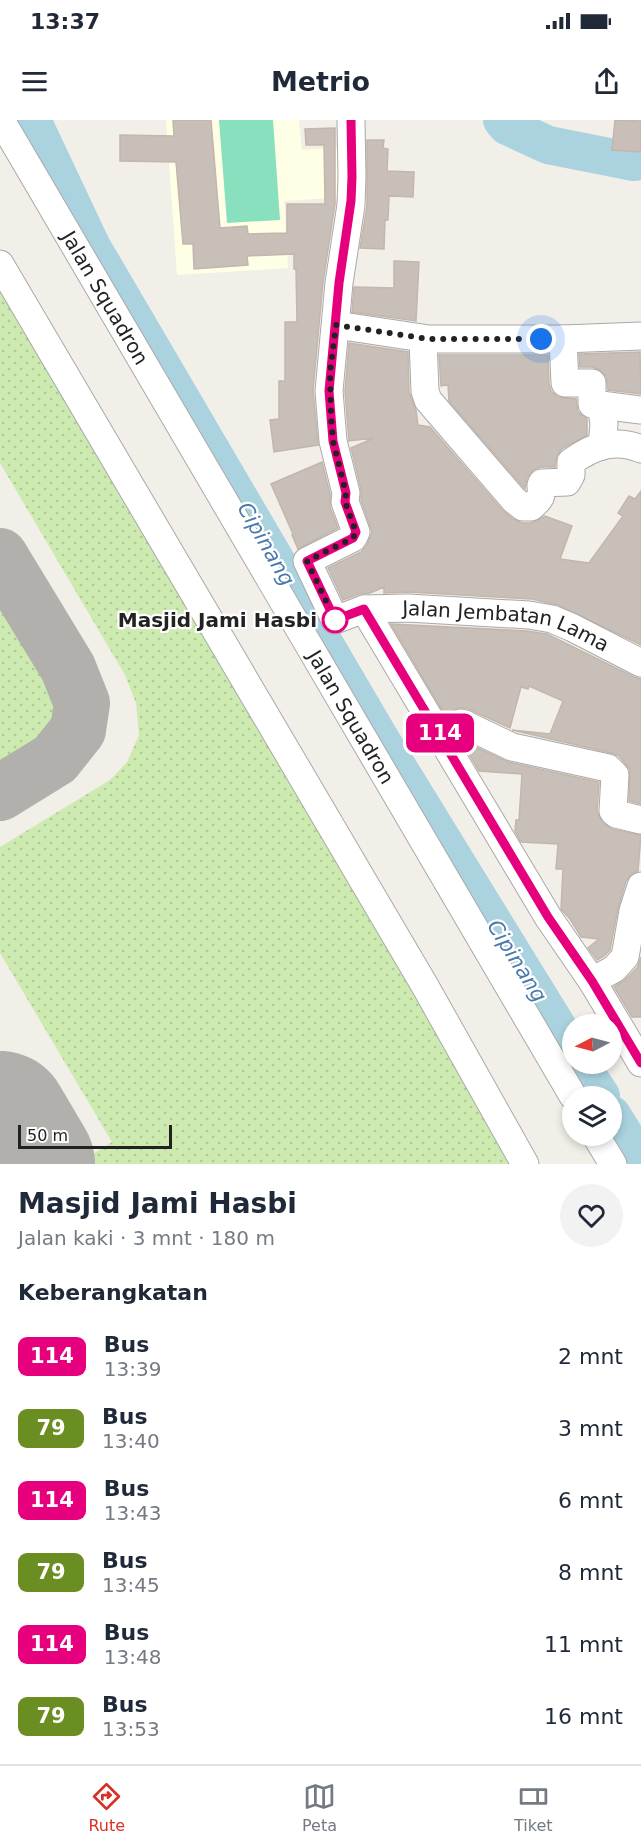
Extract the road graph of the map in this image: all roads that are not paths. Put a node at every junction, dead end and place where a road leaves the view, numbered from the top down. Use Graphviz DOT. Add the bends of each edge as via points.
graph roads {
  1 [pos="1,120"];
  2 [pos="351,120"];
  3 [pos="0,264"];
  4 [pos="336,325"];
  5 [pos="641,336"];
  6 [pos="423,339"];
  7 [pos="562,339"];
  8 [pos="601,405"];
  9 [pos="641,410"];
  10 [pos="602,446"];
  11 [pos="641,449"];
  12 [pos="364,609"];
  13 [pos="641,663"];
  14 [pos="442,736"];
  15 [pos="641,820"];
  16 [pos="638,903"];
  17 [pos="592,981"];
  18 [pos="641,1063"];
  19 [pos="567,1086"];
  20 [pos="602,1146"];
  21 [pos="525,1164"];
  22 [pos="613,1164"];
  1 -- 19 [label="street, Jalan Squadron"];
  2 -- 4 [label="street" via="351,201"];
  3 -- 21 [label="street" via="419,975"];
  4 -- 6 [label="street"];
  4 -- 12 [label="street, Jalan Jembatan Lama" via="329,391 332,432 345,502 356,532 353,538 307,561 335,620"];
  5 -- 7 [label="street"];
  6 -- 7 [label="street"];
  6 -- 10 [label="street" via="428,400 523,507 531,507 540,499 542,483 567,482 571,462"];
  7 -- 8 [label="street" via="565,383 592,383 592,404"];
  8 -- 9 [label="street"];
  8 -- 10 [label="street"];
  10 -- 11 [label="street" via="622,444"];
  12 -- 13 [label="street, Jalan Jembatan Lama" via="462,610 552,619"];
  12 -- 14 [label="street"];
  14 -- 15 [label="street" via="461,723 512,747 608,768 615,775 613,811"];
  14 -- 17 [label="street" via="548,917"];
  16 -- 17 [label="street" via="625,957 614,969"];
  17 -- 18 [label="street"];
  20 -- 22 [label="street"];
}
